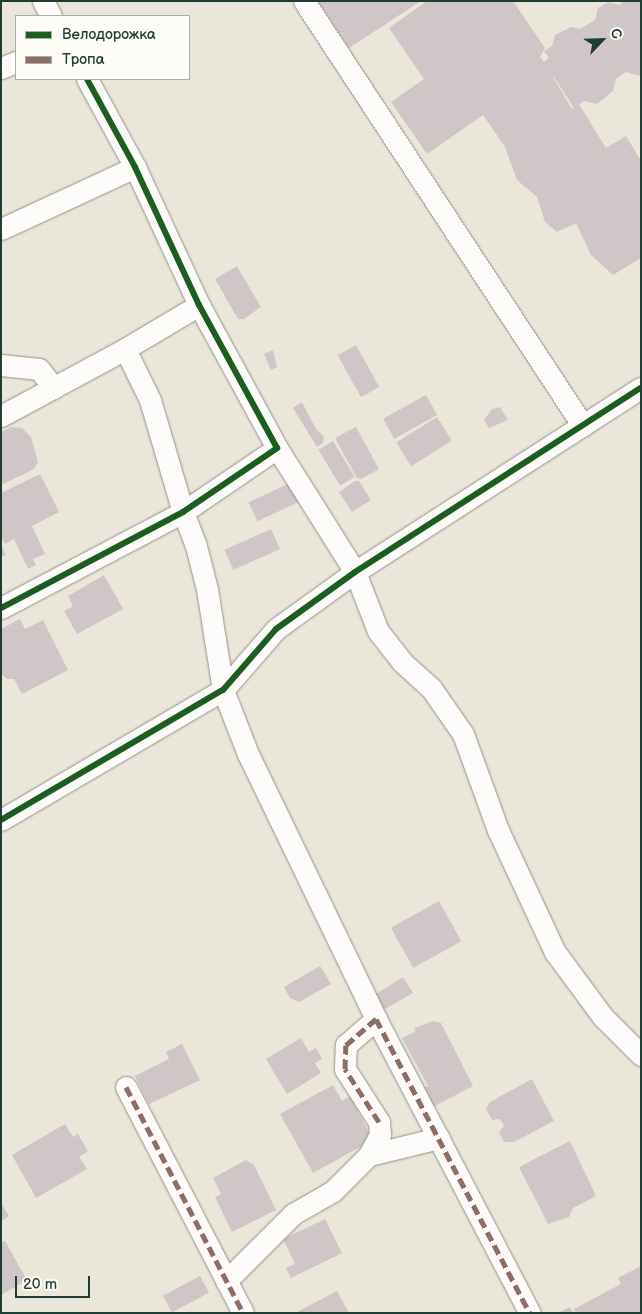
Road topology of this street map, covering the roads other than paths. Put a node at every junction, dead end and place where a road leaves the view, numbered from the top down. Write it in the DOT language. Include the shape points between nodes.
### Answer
graph roads {
  1 [pos="43,1"];
  2 [pos="304,1"];
  3 [pos="50,15"];
  4 [pos="15,62"];
  5 [pos="1,68"];
  6 [pos="88,80"];
  7 [pos="135,167"];
  8 [pos="1,229"];
  9 [pos="199,305"];
  10 [pos="125,349"];
  11 [pos="1,365"];
  12 [pos="54,388"];
  13 [pos="641,388"];
  14 [pos="1,416"];
  15 [pos="583,426"];
  16 [pos="277,448"];
  17 [pos="183,512"];
  18 [pos="355,572"];
  19 [pos="1,608"];
  20 [pos="223,690"];
  21 [pos="1,820"];
  22 [pos="376,1019"];
  23 [pos="641,1055"];
  24 [pos="126,1087"];
  25 [pos="439,1138"];
  26 [pos="369,1154"];
  27 [pos="226,1281"];
  28 [pos="242,1313"];
  29 [pos="530,1313"];
  1 -- 3 [label="street"];
  2 -- 15 [label="street"];
  4 -- 5 [label="street"];
  6 -- 7 [label="street"];
  7 -- 8 [label="street"];
  7 -- 9 [label="street"];
  9 -- 10 [label="street"];
  9 -- 16 [label="street"];
  10 -- 12 [label="street"];
  10 -- 17 [label="street" via="150,400"];
  11 -- 12 [label="street" via="39,369"];
  12 -- 14 [label="street"];
  13 -- 15 [label="street"];
  15 -- 18 [label="street"];
  16 -- 17 [label="street"];
  16 -- 18 [label="street"];
  17 -- 19 [label="street"];
  17 -- 20 [label="street" via="207,589"];
  18 -- 20 [label="street" via="276,629"];
  18 -- 23 [label="street" via="378,631 402,662 431,688 464,734 498,830 555,952 603,1017"];
  20 -- 21 [label="street"];
  20 -- 22 [label="street" via="248,754"];
  22 -- 25 [label="street"];
  22 -- 26 [label="street" via="346,1045 345,1069 379,1122 380,1134"];
  24 -- 27 [label="street"];
  25 -- 26 [label="street"];
  25 -- 29 [label="street"];
  26 -- 27 [label="street" via="333,1191 293,1214"];
  27 -- 28 [label="street"];
}
